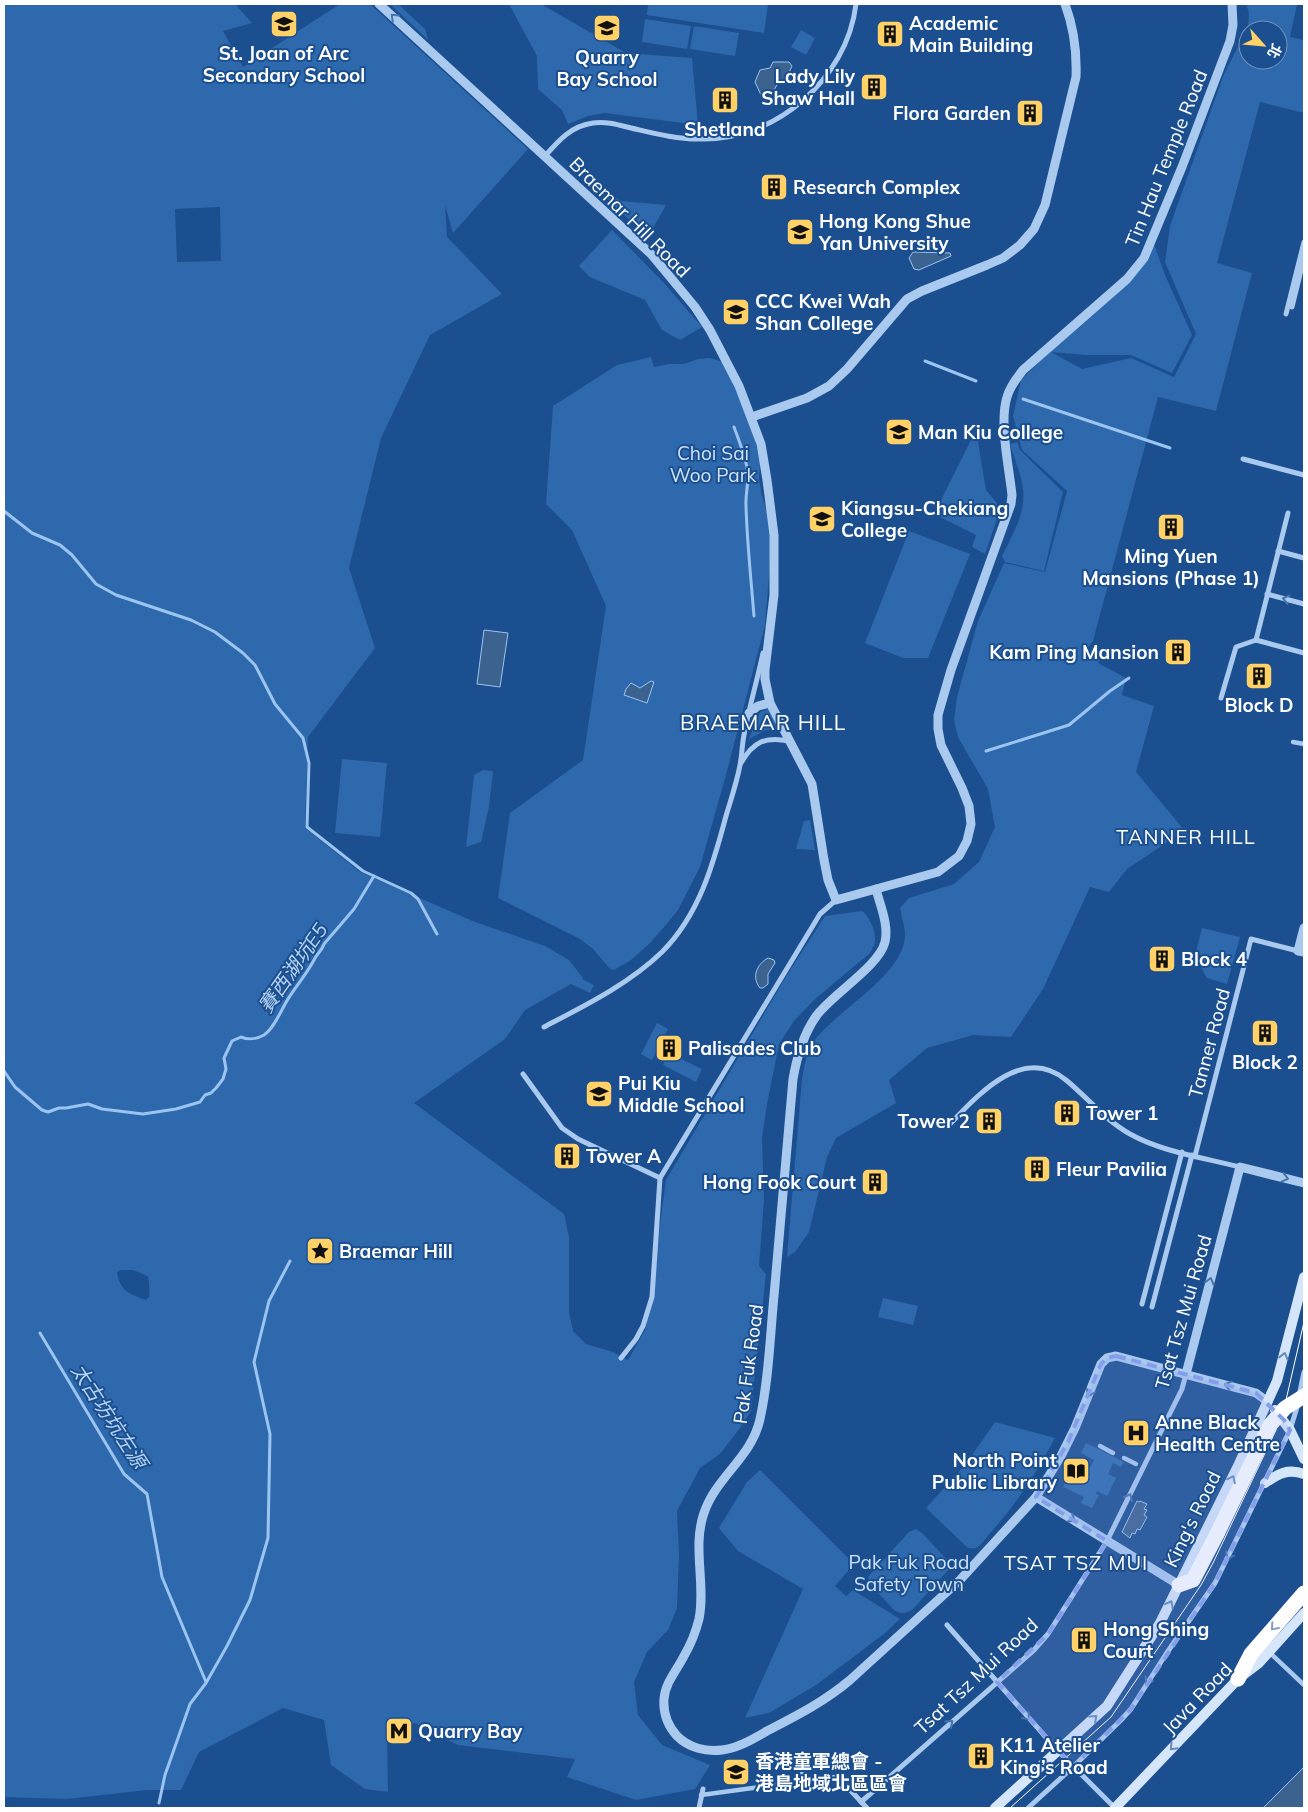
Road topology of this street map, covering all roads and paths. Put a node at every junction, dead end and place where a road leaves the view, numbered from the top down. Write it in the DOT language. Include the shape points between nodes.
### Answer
graph roads {
  1 [pos="379,4"];
  2 [pos="856,4"];
  3 [pos="1065,4"];
  4 [pos="1232,4"];
  5 [pos="545,156"];
  6 [pos="1304,242"];
  7 [pos="1304,258"];
  8 [pos="1292,307"];
  9 [pos="1286,314"];
  10 [pos="752,417"];
  11 [pos="1243,460"];
  12 [pos="1304,475"];
  13 [pos="1288,513"];
  14 [pos="1278,551"];
  15 [pos="1304,558"];
  16 [pos="1267,594"];
  17 [pos="1304,604"];
  18 [pos="769,629"];
  19 [pos="1256,640"];
  20 [pos="1304,652"];
  21 [pos="1221,698"];
  22 [pos="770,703"];
  23 [pos="749,713"];
  24 [pos="789,741"];
  25 [pos="1293,742"];
  26 [pos="1304,744"];
  27 [pos="740,766"];
  28 [pos="876,889"];
  29 [pos="836,900"];
  30 [pos="1304,928"];
  31 [pos="1301,952"];
  32 [pos="544,1027"];
  33 [pos="524,1074"];
  34 [pos="948,1126"];
  35 [pos="1182,1152"];
  36 [pos="1193,1155"];
  37 [pos="1240,1167"];
  38 [pos="660,1178"];
  39 [pos="1304,1183"];
  40 [pos="1304,1278"];
  41 [pos="1142,1304"];
  42 [pos="1152,1307"];
  43 [pos="621,1358"];
  44 [pos="1304,1372"];
  45 [pos="1186,1374"];
  46 [pos="1304,1396"];
  47 [pos="1268,1402"];
  48 [pos="1290,1430"];
  49 [pos="1100,1446"];
  50 [pos="1113,1452"];
  51 [pos="1124,1458"];
  52 [pos="1304,1459"];
  53 [pos="1136,1464"];
  54 [pos="1304,1474"];
  55 [pos="1265,1483"];
  56 [pos="1036,1497"];
  57 [pos="1107,1541"];
  58 [pos="1179,1585"];
  59 [pos="1302,1602"];
  60 [pos="947,1625"];
  61 [pos="1269,1652"];
  62 [pos="1238,1679"];
  63 [pos="997,1682"];
  64 [pos="1304,1685"];
  65 [pos="1058,1751"];
  66 [pos="801,1762"];
  67 [pos="1074,1767"];
  68 [pos="804,1781"];
  69 [pos="703,1789"];
  70 [pos="702,1795"];
  71 [pos="861,1802"];
  72 [pos="699,1808"];
  73 [pos="867,1808"];
  74 [pos="995,1808"];
  75 [pos="1028,1808"];
  76 [pos="1115,1808"];
  5 -- 1 [label="street, Braemar Hill Road, one-way"];
  2 -- 5 [label="street" via="848,34 831,70 803,101 777,120 743,133 698,139 595,123 572,130"];
  3 -- 10 [label="street" via="1074,33 1076,77 1045,205 1034,229 1003,258 907,299 829,386 807,398"];
  4 -- 28 [label="street, Tin Hau Temple Road" via="1230,41 1144,258 1127,279 1024,370 1006,398 1004,427 1011,504 938,715 942,745 969,806 971,824 967,841 958,856 938,872"];
  5 -- 10 [label="street, Braemar Hill Road" via="634,237 671,276 710,330"];
  6 -- 9 [label="street"];
  7 -- 8 [label="street"];
  10 -- 18 [label="street, Braemar Hill Road" via="764,462 774,530 774,595"];
  11 -- 12 [label="street"];
  13 -- 14 [label="street"];
  14 -- 15 [label="street"];
  14 -- 16 [label="street"];
  17 -- 16 [label="street, one-way"];
  16 -- 19 [label="street"];
  18 -- 22 [label="street, Braemar Hill Road" via="764,670"];
  18 -- 23 [label="street, Braemar Hill Road"];
  19 -- 20 [label="street"];
  19 -- 21 [label="street" via="1236,647"];
  22 -- 23 [label="street"];
  22 -- 24 [label="street, Braemar Hill Road"];
  23 -- 27 [label="street, Braemar Hill Road"];
  24 -- 27 [label="street, Braemar Hill Road" via="779,739 754,745"];
  24 -- 29 [label="street, Braemar Hill Road" via="812,784 828,880"];
  25 -- 26 [label="street"];
  27 -- 32 [label="street, Braemar Hill Road" via="708,879 680,930 662,952 627,979"];
  28 -- 29 [label="street, Tin Hau Temple Road"];
  28 -- 56 [label="street, Pak Fuk Road" via="886,937 884,946 879,956 817,1015 798,1053 763,1404 758,1429 748,1449 720,1484 703,1515 699,1619 664,1699 672,1729 683,1741 703,1750 721,1750 738,1746 819,1703 840,1688 960,1580"];
  29 -- 38 [label="street, Tin Hau Temple Road" via="820,914"];
  30 -- 31 [label="street"];
  31 -- 36 [label="street, Tanner Road" via="1251,939"];
  33 -- 38 [label="street" via="562,1128 578,1139"];
  34 -- 35 [label="street" via="975,1097 996,1081 1037,1068 1058,1074 1126,1132 1143,1141"];
  35 -- 36 [label="street"];
  35 -- 41 [label="street"];
  36 -- 37 [label="street"];
  36 -- 42 [label="street, Tanner Road"];
  37 -- 39 [label="street, one-way"];
  45 -- 37 [label="street, Tsat Tsz Mui Road, one-way"];
  38 -- 43 [label="street, Tin Hau Temple Road" via="652,1297 640,1332"];
  47 -- 40 [label="main road, King's Road, one-way" via="1281,1370"];
  44 -- 48 [label="street"];
  47 -- 45 [label="street, one-way" via="1256,1393"];
  45 -- 56 [label="street, Pak Fuk Road, one-way" via="1116,1356 1107,1358 1100,1364 1061,1456"];
  57 -- 45 [label="street, Tsat Tsz Mui Road, one-way" via="1182,1389"];
  46 -- 58 [label="highway, bridge" via="1285,1408 1270,1425 1193,1580"];
  47 -- 48 [label="main road"];
  58 -- 47 [label="main road, King's Road, one-way"];
  48 -- 52 [label="main road"];
  48 -- 55 [label="street"];
  49 -- 50 [label="street"];
  51 -- 53 [label="street"];
  54 -- 55 [label="main road" via="1283,1472"];
  55 -- 67 [label="street, one-way" via="1215,1583 1131,1709"];
  56 -- 57 [label="street, one-way"];
  57 -- 58 [label="street"];
  57 -- 63 [label="street, Tsat Tsz Mui Road" via="1048,1634"];
  65 -- 58 [label="main road, King's Road, one-way" via="1107,1706 1160,1623"];
  59 -- 61 [label="main road, Java Road"];
  59 -- 62 [label="highway, one-way" via="1251,1654"];
  60 -- 63 [label="street"];
  61 -- 62 [label="main road, Java Road"];
  61 -- 64 [label="street"];
  62 -- 76 [label="main road, Java Road, one-way"];
  63 -- 65 [label="street, one-way"];
  71 -- 63 [label="street, Tsat Tsz Mui Road, one-way"];
  65 -- 67 [label="street"];
  65 -- 74 [label="main road, King's Road"];
  66 -- 68 [label="street"];
  67 -- 75 [label="street"];
  67 -- 76 [label="street"];
  68 -- 70 [label="street"];
  68 -- 71 [label="street" via="838,1777"];
  69 -- 70 [label="street"];
  70 -- 72 [label="street"];
  71 -- 73 [label="street"];
}
